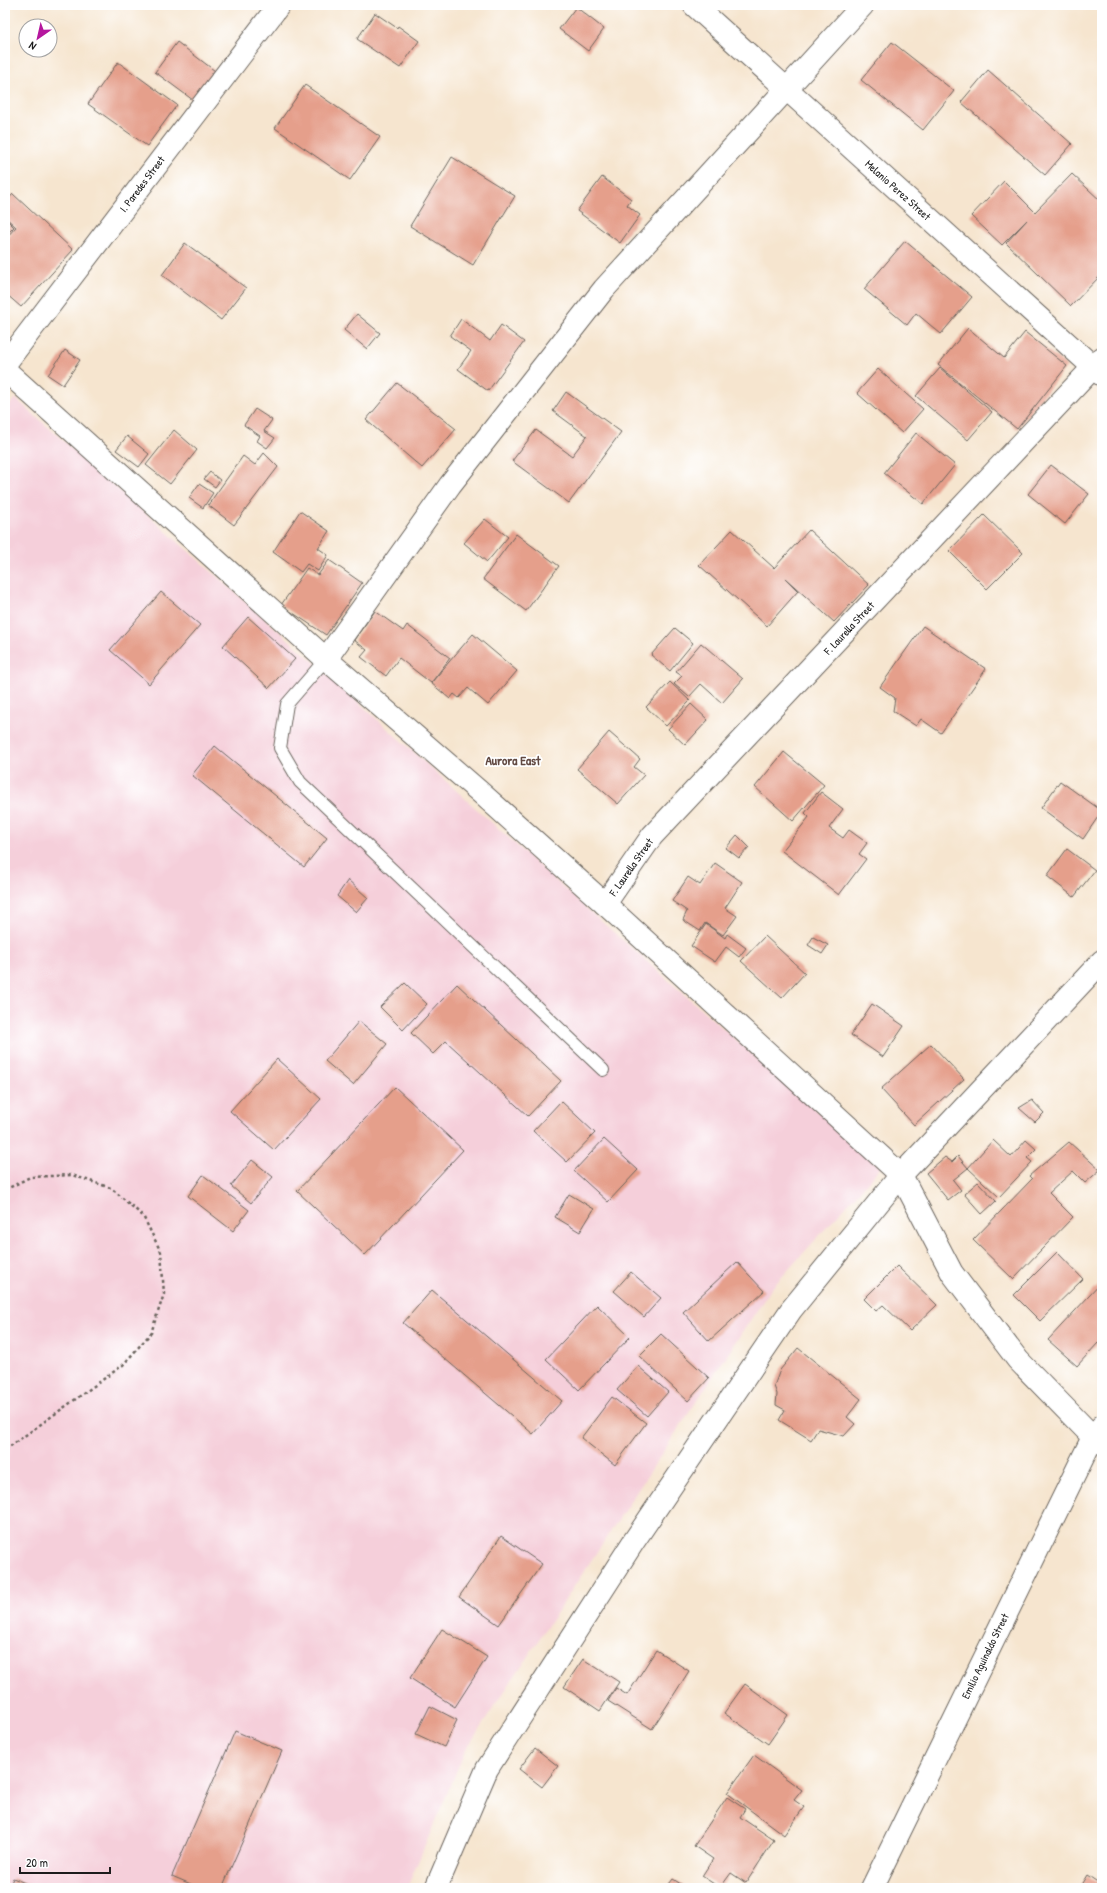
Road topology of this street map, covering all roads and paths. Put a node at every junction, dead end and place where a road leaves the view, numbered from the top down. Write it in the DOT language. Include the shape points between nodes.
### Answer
graph roads {
  1 [pos="279,5"];
  2 [pos="694,5"];
  3 [pos="863,5"];
  4 [pos="786,89"];
  5 [pos="5,364"];
  6 [pos="1099,367"];
  7 [pos="5,370"];
  8 [pos="326,659"];
  9 [pos="605,904"];
  10 [pos="1102,961"];
  11 [pos="602,1070"];
  12 [pos="901,1175"];
  13 [pos="5,1190"];
  14 [pos="1099,1435"];
  15 [pos="5,1450"];
  16 [pos="436,1888"];
  17 [pos="872,1888"];
  1 -- 5 [label="street, I. Paredes Street"];
  2 -- 4 [label="street, Melanio Perez Street"];
  3 -- 4 [label="street"];
  4 -- 6 [label="street, Melanio Perez Street"];
  4 -- 8 [label="street" via="604,289 450,485"];
  6 -- 9 [label="street, F. Laurella Street" via="652,836"];
  7 -- 8 [label="street"];
  8 -- 9 [label="street"];
  8 -- 11 [label="lane" via="287,704 280,748 300,782"];
  9 -- 12 [label="street"];
  10 -- 12 [label="street"];
  12 -- 14 [label="street" via="952,1273 1018,1360"];
  12 -- 16 [label="street" via="791,1310 634,1541 486,1769"];
  13 -- 15 [label="path" via="30,1177 72,1175 111,1188 143,1216 161,1252 164,1294 151,1333 123,1364"];
  14 -- 17 [label="street, Emilio Aguinaldo Street"];
}
